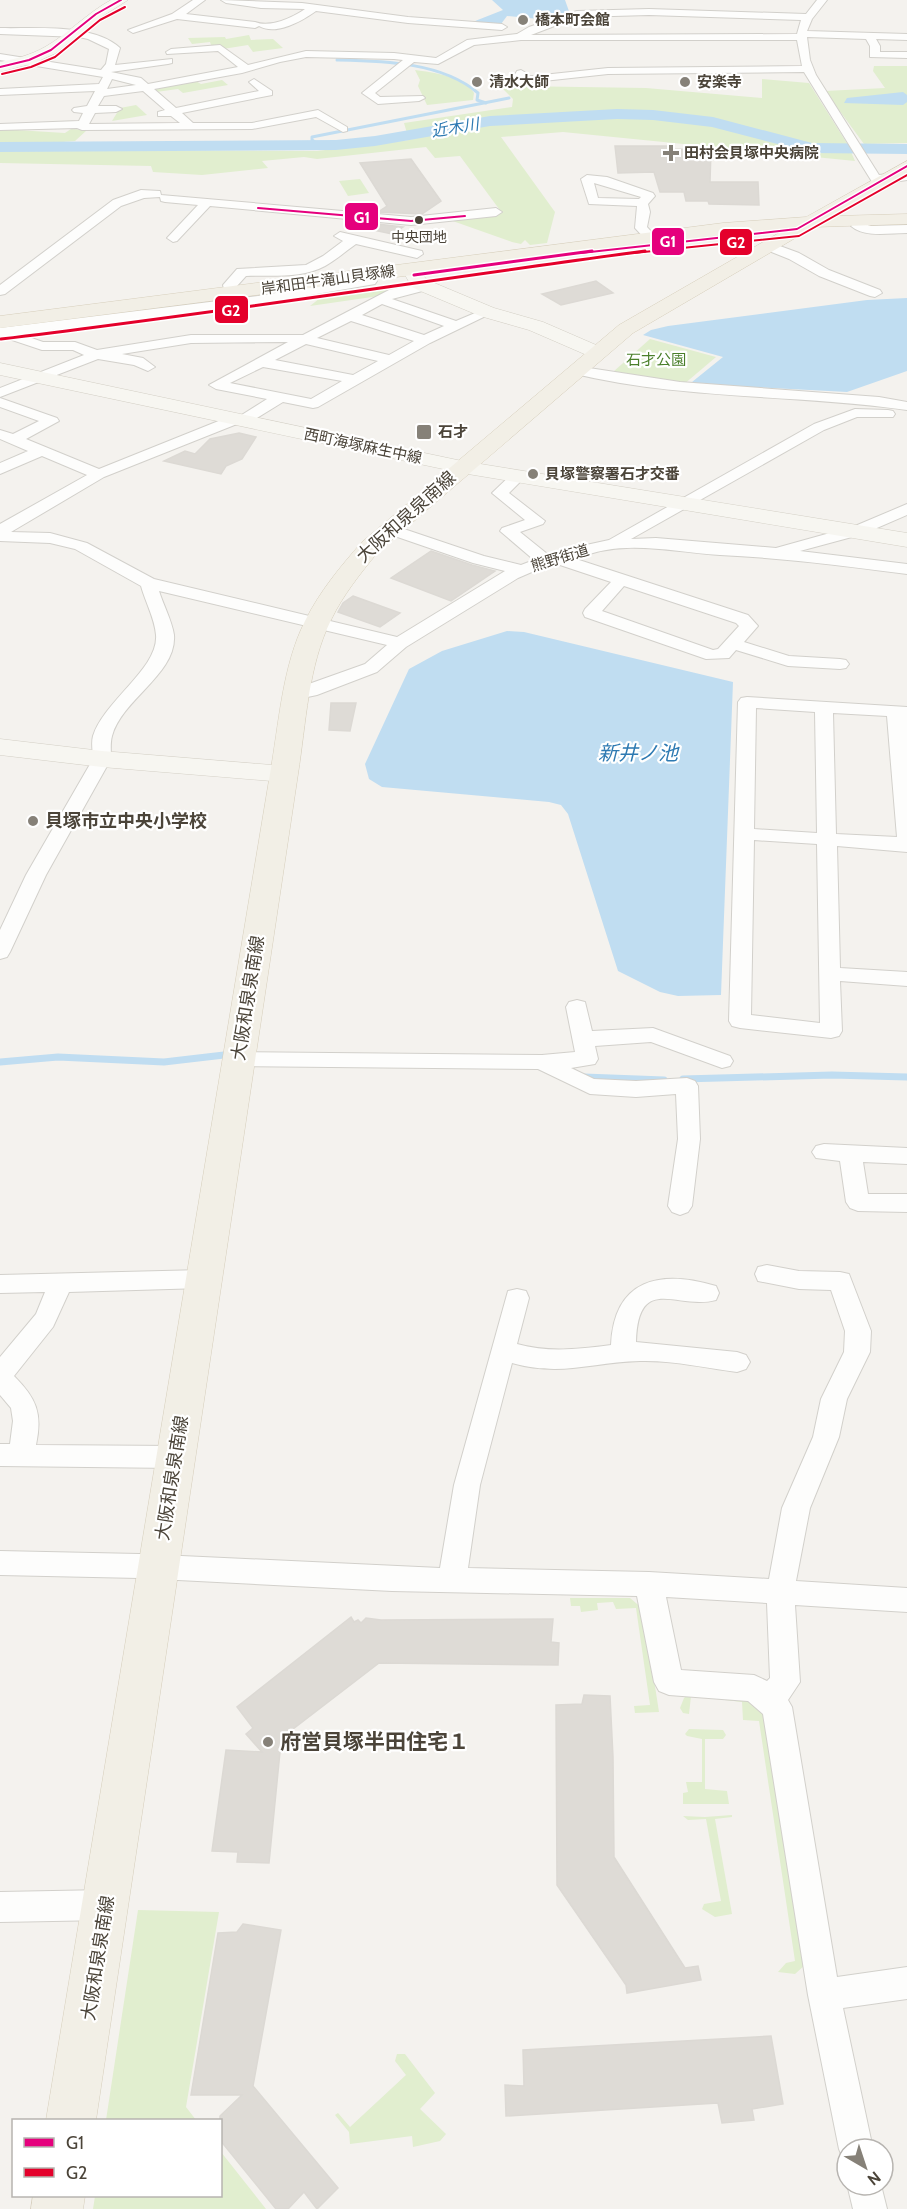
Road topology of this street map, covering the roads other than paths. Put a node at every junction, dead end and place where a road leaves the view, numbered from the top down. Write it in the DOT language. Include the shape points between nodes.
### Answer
graph roads {
  1 [pos="120,0"];
  2 [pos="200,0"];
  3 [pos="226,0"];
  4 [pos="572,0"];
  5 [pos="717,0"];
  6 [pos="822,0"];
  7 [pos="314,8"];
  8 [pos="577,14"];
  9 [pos="717,14"];
  10 [pos="690,15"];
  11 [pos="176,16"];
  12 [pos="808,17"];
  13 [pos="153,22"];
  14 [pos="585,26"];
  15 [pos="533,29"];
  16 [pos="133,30"];
  17 [pos="700,30"];
  18 [pos="0,31"];
  19 [pos="72,33"];
  20 [pos="166,34"];
  21 [pos="520,37"];
  22 [pos="592,37"];
  23 [pos="802,37"];
  24 [pos="870,37"];
  25 [pos="907,37"];
  26 [pos="655,54"];
  27 [pos="735,54"];
  28 [pos="907,55"];
  29 [pos="0,57"];
  30 [pos="412,58"];
  31 [pos="29,60"];
  32 [pos="0,67"];
  33 [pos="244,69"];
  34 [pos="809,69"];
  35 [pos="107,72"];
  36 [pos="520,73"];
  37 [pos="131,77"];
  38 [pos="148,87"];
  39 [pos="125,91"];
  40 [pos="0,92"];
  41 [pos="100,92"];
  42 [pos="167,98"];
  43 [pos="418,98"];
  44 [pos="0,100"];
  45 [pos="125,106"];
  46 [pos="90,110"];
  47 [pos="68,111"];
  48 [pos="173,112"];
  49 [pos="243,121"];
  50 [pos="83,124"];
  51 [pos="188,124"];
  52 [pos="0,127"];
  53 [pos="107,127"];
  54 [pos="223,128"];
  55 [pos="343,129"];
  56 [pos="907,166"];
  57 [pos="874,174"];
  58 [pos="907,176"];
  59 [pos="642,202"];
  60 [pos="206,203"];
  61 [pos="496,212"];
  62 [pos="907,217"];
  63 [pos="411,221"];
  64 [pos="854,223"];
  65 [pos="803,226"];
  66 [pos="907,227"];
  67 [pos="159,230"];
  68 [pos="651,238"];
  69 [pos="769,246"];
  70 [pos="418,271"];
  71 [pos="370,281"];
  72 [pos="280,287"];
  73 [pos="231,289"];
  74 [pos="0,291"];
  75 [pos="875,293"];
  76 [pos="382,300"];
  77 [pos="116,311"];
  78 [pos="488,312"];
  79 [pos="351,316"];
  80 [pos="0,317"];
  81 [pos="457,326"];
  82 [pos="0,328"];
  83 [pos="91,335"];
  84 [pos="307,338"];
  85 [pos="425,340"];
  86 [pos="123,348"];
  87 [pos="96,355"];
  88 [pos="392,360"];
  89 [pos="586,361"];
  90 [pos="261,362"];
  91 [pos="148,367"];
  92 [pos="0,369"];
  93 [pos="38,377"];
  94 [pos="357,380"];
  95 [pos="0,393"];
  96 [pos="280,399"];
  97 [pos="0,402"];
  98 [pos="904,413"];
  99 [pos="239,420"];
  100 [pos="7,437"];
  101 [pos="43,450"];
  102 [pos="462,467"];
  103 [pos="0,469"];
  104 [pos="99,474"];
  105 [pos="518,476"];
  106 [pos="682,504"];
  107 [pos="907,509"];
  108 [pos="389,530"];
  109 [pos="855,531"];
  110 [pos="0,533"];
  111 [pos="907,540"];
  112 [pos="610,544"];
  113 [pos="776,554"];
  114 [pos="554,561"];
  115 [pos="907,569"];
  116 [pos="523,570"];
  117 [pos="621,580"];
  118 [pos="148,583"];
  119 [pos="317,622"];
  120 [pos="400,643"];
  121 [pos="733,644"];
  122 [pos="840,664"];
  123 [pos="298,694"];
  124 [pos="824,707"];
  125 [pos="902,712"];
  126 [pos="0,747"];
  127 [pos="102,759"];
  128 [pos="284,774"];
  129 [pos="744,834"];
  130 [pos="826,839"];
  131 [pos="907,845"];
  132 [pos="0,952"];
  133 [pos="831,974"];
  134 [pos="907,979"];
  135 [pos="577,1007"];
  136 [pos="582,1039"];
  137 [pos="239,1059"];
  138 [pos="722,1061"];
  139 [pos="541,1062"];
  140 [pos="824,1152"];
  141 [pos="850,1154"];
  142 [pos="907,1156"];
  143 [pos="907,1203"];
  144 [pos="680,1206"];
  145 [pos="767,1274"];
  146 [pos="203,1279"];
  147 [pos="59,1282"];
  148 [pos="0,1284"];
  149 [pos="707,1293"];
  150 [pos="517,1298"];
  151 [pos="503,1350"];
  152 [pos="623,1353"];
  153 [pos="737,1362"];
  154 [pos="0,1376"];
  155 [pos="10,1455"];
  156 [pos="175,1457"];
  157 [pos="0,1563"];
  158 [pos="157,1567"];
  159 [pos="452,1580"];
  160 [pos="649,1584"];
  161 [pos="780,1593"];
  162 [pos="907,1600"];
  163 [pos="769,1701"];
  164 [pos="106,1905"];
  165 [pos="0,1907"];
  166 [pos="907,1983"];
  167 [pos="824,1995"];
  168 [pos="71,2119"];
  169 [pos="854,2137"];
  1 -- 19 [label="street"];
  2 -- 11 [label="street"];
  3 -- 7 [label="street"];
  4 -- 8 [label="street"];
  5 -- 9 [label="street"];
  6 -- 12 [label="street"];
  7 -- 11 [label="street" via="292,23 260,26"];
  7 -- 15 [label="street"];
  8 -- 10 [label="street"];
  8 -- 14 [label="street"];
  8 -- 15 [label="street"];
  9 -- 10 [label="street"];
  9 -- 12 [label="street"];
  10 -- 17 [label="street"];
  11 -- 13 [label="street"];
  12 -- 23 [label="street"];
  13 -- 16 [label="street"];
  13 -- 20 [label="street"];
  14 -- 17 [label="street"];
  14 -- 22 [label="street"];
  15 -- 21 [label="street"];
  17 -- 23 [label="street"];
  17 -- 26 [label="street"];
  17 -- 27 [label="street"];
  18 -- 19 [label="street"];
  19 -- 31 [label="street" via="51,50"];
  19 -- 35 [label="street" via="91,36 115,48"];
  21 -- 22 [label="street"];
  21 -- 30 [label="street" via="471,42 438,61"];
  22 -- 26 [label="street" via="597,48"];
  23 -- 24 [label="street"];
  23 -- 27 [label="street"];
  23 -- 34 [label="street"];
  24 -- 25 [label="street"];
  24 -- 28 [label="street" via="874,55"];
  26 -- 27 [label="street"];
  26 -- 27 [label="street"];
  26 -- 36 [label="street" via="516,81"];
  27 -- 34 [label="street"];
  29 -- 31 [label="street"];
  30 -- 33 [label="street" via="306,54"];
  30 -- 43 [label="street" via="368,93 378,101"];
  31 -- 32 [label="street"];
  31 -- 35 [label="street"];
  33 -- 35 [label="street" via="220,48"];
  33 -- 38 [label="street"];
  33 -- 48 [label="street" via="249,83 268,93"];
  34 -- 57 [label="street"];
  35 -- 37 [label="street"];
  35 -- 41 [label="street"];
  37 -- 38 [label="street"];
  37 -- 39 [label="street"];
  38 -- 39 [label="street"];
  38 -- 42 [label="street"];
  39 -- 41 [label="street"];
  39 -- 45 [label="street"];
  40 -- 41 [label="street"];
  41 -- 44 [label="street"];
  41 -- 46 [label="street"];
  42 -- 45 [label="street"];
  42 -- 48 [label="street"];
  45 -- 46 [label="street"];
  45 -- 53 [label="street"];
  46 -- 47 [label="street"];
  46 -- 50 [label="street"];
  48 -- 51 [label="street"];
  48 -- 53 [label="street"];
  49 -- 54 [label="street"];
  50 -- 52 [label="street"];
  50 -- 53 [label="street" via="82,127"];
  53 -- 54 [label="street"];
  54 -- 55 [label="street" via="318,113"];
  56 -- 57 [label="main road, 大阪和泉泉南線"];
  57 -- 58 [label="street"];
  57 -- 65 [label="main road, 大阪和泉泉南線"];
  59 -- 68 [label="street" via="641,228"];
  60 -- 63 [label="street"];
  60 -- 67 [label="street" via="189,214 176,235"];
  60 -- 74 [label="street" via="141,194 117,203"];
  61 -- 63 [label="street"];
  62 -- 64 [label="main road, 岸和田牛滝山貝塚線"];
  63 -- 70 [label="street"];
  64 -- 65 [label="main road, 岸和田牛滝山貝塚線"];
  64 -- 66 [label="main road, 岸和田牛滝山貝塚線"];
  65 -- 68 [label="main road, 岸和田牛滝山貝塚線"];
  65 -- 69 [label="main road, 大阪和泉泉南線"];
  65 -- 70 [label="main road, 岸和田牛滝山貝塚線"];
  68 -- 70 [label="main road, 岸和田牛滝山貝塚線"];
  69 -- 75 [label="street"];
  69 -- 89 [label="main road, 大阪和泉泉南線" via="641,320"];
  70 -- 71 [label="main road, 岸和田牛滝山貝塚線"];
  70 -- 72 [label="main road, 岸和田牛滝山貝塚線"];
  70 -- 73 [label="street" via="347,237 318,265 242,272 230,285"];
  70 -- 76 [label="street"];
  70 -- 78 [label="street"];
  71 -- 77 [label="main road, 岸和田牛滝山貝塚線"];
  71 -- 82 [label="street" via="258,300"];
  72 -- 73 [label="street"];
  72 -- 77 [label="main road, 岸和田牛滝山貝塚線"];
  73 -- 80 [label="street"];
  76 -- 79 [label="street"];
  76 -- 81 [label="street"];
  77 -- 82 [label="main road, 岸和田牛滝山貝塚線"];
  78 -- 81 [label="street"];
  78 -- 89 [label="street" via="537,326"];
  79 -- 84 [label="street"];
  79 -- 85 [label="street"];
  81 -- 85 [label="street"];
  82 -- 87 [label="street" via="42,346 75,346"];
  83 -- 86 [label="street"];
  84 -- 86 [label="street" via="191,339"];
  84 -- 88 [label="street"];
  84 -- 90 [label="street"];
  85 -- 88 [label="street"];
  86 -- 87 [label="street"];
  87 -- 91 [label="street"];
  87 -- 93 [label="street"];
  88 -- 94 [label="street"];
  89 -- 98 [label="street" via="679,386 818,394"];
  89 -- 102 [label="main road, 大阪和泉泉南線"];
  90 -- 94 [label="street"];
  90 -- 96 [label="street" via="216,385"];
  92 -- 93 [label="street, 西町海塚麻生中線"];
  93 -- 95 [label="street"];
  93 -- 99 [label="street, 西町海塚麻生中線"];
  94 -- 96 [label="street" via="313,404"];
  96 -- 99 [label="street"];
  97 -- 100 [label="street" via="52,421"];
  98 -- 106 [label="street" via="855,413 819,427"];
  99 -- 102 [label="street, 西町海塚麻生中線"];
  99 -- 104 [label="street"];
  100 -- 101 [label="street"];
  101 -- 103 [label="street"];
  101 -- 104 [label="street"];
  102 -- 105 [label="street, 西町海塚麻生中線"];
  102 -- 108 [label="main road, 大阪和泉泉南線"];
  104 -- 110 [label="street"];
  105 -- 106 [label="street, 西町海塚麻生中線"];
  105 -- 114 [label="street" via="500,493 537,521 507,531"];
  106 -- 109 [label="street, 西町海塚麻生中線"];
  106 -- 112 [label="street"];
  107 -- 109 [label="street, 熊野街道"];
  108 -- 116 [label="street" via="479,560"];
  108 -- 119 [label="main road, 大阪和泉泉南線" via="350,570"];
  109 -- 111 [label="street, 西町海塚麻生中線"];
  109 -- 113 [label="street, 熊野街道"];
  110 -- 118 [label="street" via="81,546"];
  112 -- 113 [label="street, 熊野街道" via="656,543"];
  112 -- 114 [label="street, 熊野街道"];
  113 -- 115 [label="street"];
  114 -- 116 [label="street, 熊野街道"];
  114 -- 117 [label="street"];
  116 -- 120 [label="street, 熊野街道" via="479,592"];
  117 -- 121 [label="street" via="742,619 749,626"];
  117 -- 121 [label="street" via="591,613 712,655 723,654"];
  118 -- 119 [label="street"];
  118 -- 127 [label="street" via="165,635 160,661 109,722 102,737"];
  119 -- 120 [label="street"];
  119 -- 123 [label="main road, 大阪和泉泉南線" via="302,667"];
  120 -- 123 [label="street, 熊野街道" via="371,668"];
  121 -- 122 [label="street" via="788,661"];
  123 -- 128 [label="main road, 大阪和泉泉南線"];
  124 -- 125 [label="street"];
  124 -- 129 [label="street" via="747,702"];
  124 -- 130 [label="street"];
  125 -- 131 [label="street"];
  126 -- 127 [label="street"];
  127 -- 128 [label="street"];
  127 -- 132 [label="street" via="36,875"];
  128 -- 137 [label="main road, 大阪和泉泉南線"];
  129 -- 130 [label="street"];
  129 -- 133 [label="street" via="740,1021 831,1031"];
  130 -- 131 [label="street"];
  130 -- 133 [label="street"];
  133 -- 134 [label="street"];
  135 -- 136 [label="street"];
  136 -- 138 [label="street" via="653,1035"];
  136 -- 139 [label="street" via="587,1059"];
  137 -- 139 [label="street"];
  137 -- 146 [label="main road, 大阪和泉泉南線"];
  139 -- 144 [label="street" via="590,1086 687,1086 689,1139"];
  140 -- 141 [label="street"];
  141 -- 142 [label="street"];
  141 -- 143 [label="street" via="858,1202"];
  145 -- 161 [label="street" via="840,1281 858,1331 857,1352 834,1399 826,1437 796,1508"];
  146 -- 147 [label="street"];
  146 -- 156 [label="main road, 大阪和泉泉南線"];
  147 -- 148 [label="street"];
  147 -- 154 [label="street" via="46,1319"];
  149 -- 152 [label="street" via="657,1288 642,1294 627,1313"];
  150 -- 151 [label="street"];
  151 -- 152 [label="street" via="534,1359 566,1360"];
  151 -- 159 [label="street" via="467,1485"];
  152 -- 153 [label="street" via="641,1351"];
  154 -- 155 [label="street" via="26,1409 28,1421"];
  155 -- 156 [label="street"];
  156 -- 158 [label="main road, 大阪和泉泉南線"];
  157 -- 158 [label="street"];
  158 -- 159 [label="street"];
  158 -- 164 [label="main road, 大阪和泉泉南線"];
  159 -- 160 [label="street"];
  160 -- 161 [label="street"];
  160 -- 163 [label="street" via="669,1682 754,1688"];
  161 -- 162 [label="street"];
  161 -- 163 [label="street" via="785,1682"];
  163 -- 167 [label="street" via="777,1707"];
  164 -- 165 [label="street"];
  164 -- 168 [label="main road, 大阪和泉泉南線"];
  166 -- 167 [label="street"];
  167 -- 169 [label="street"];
}
